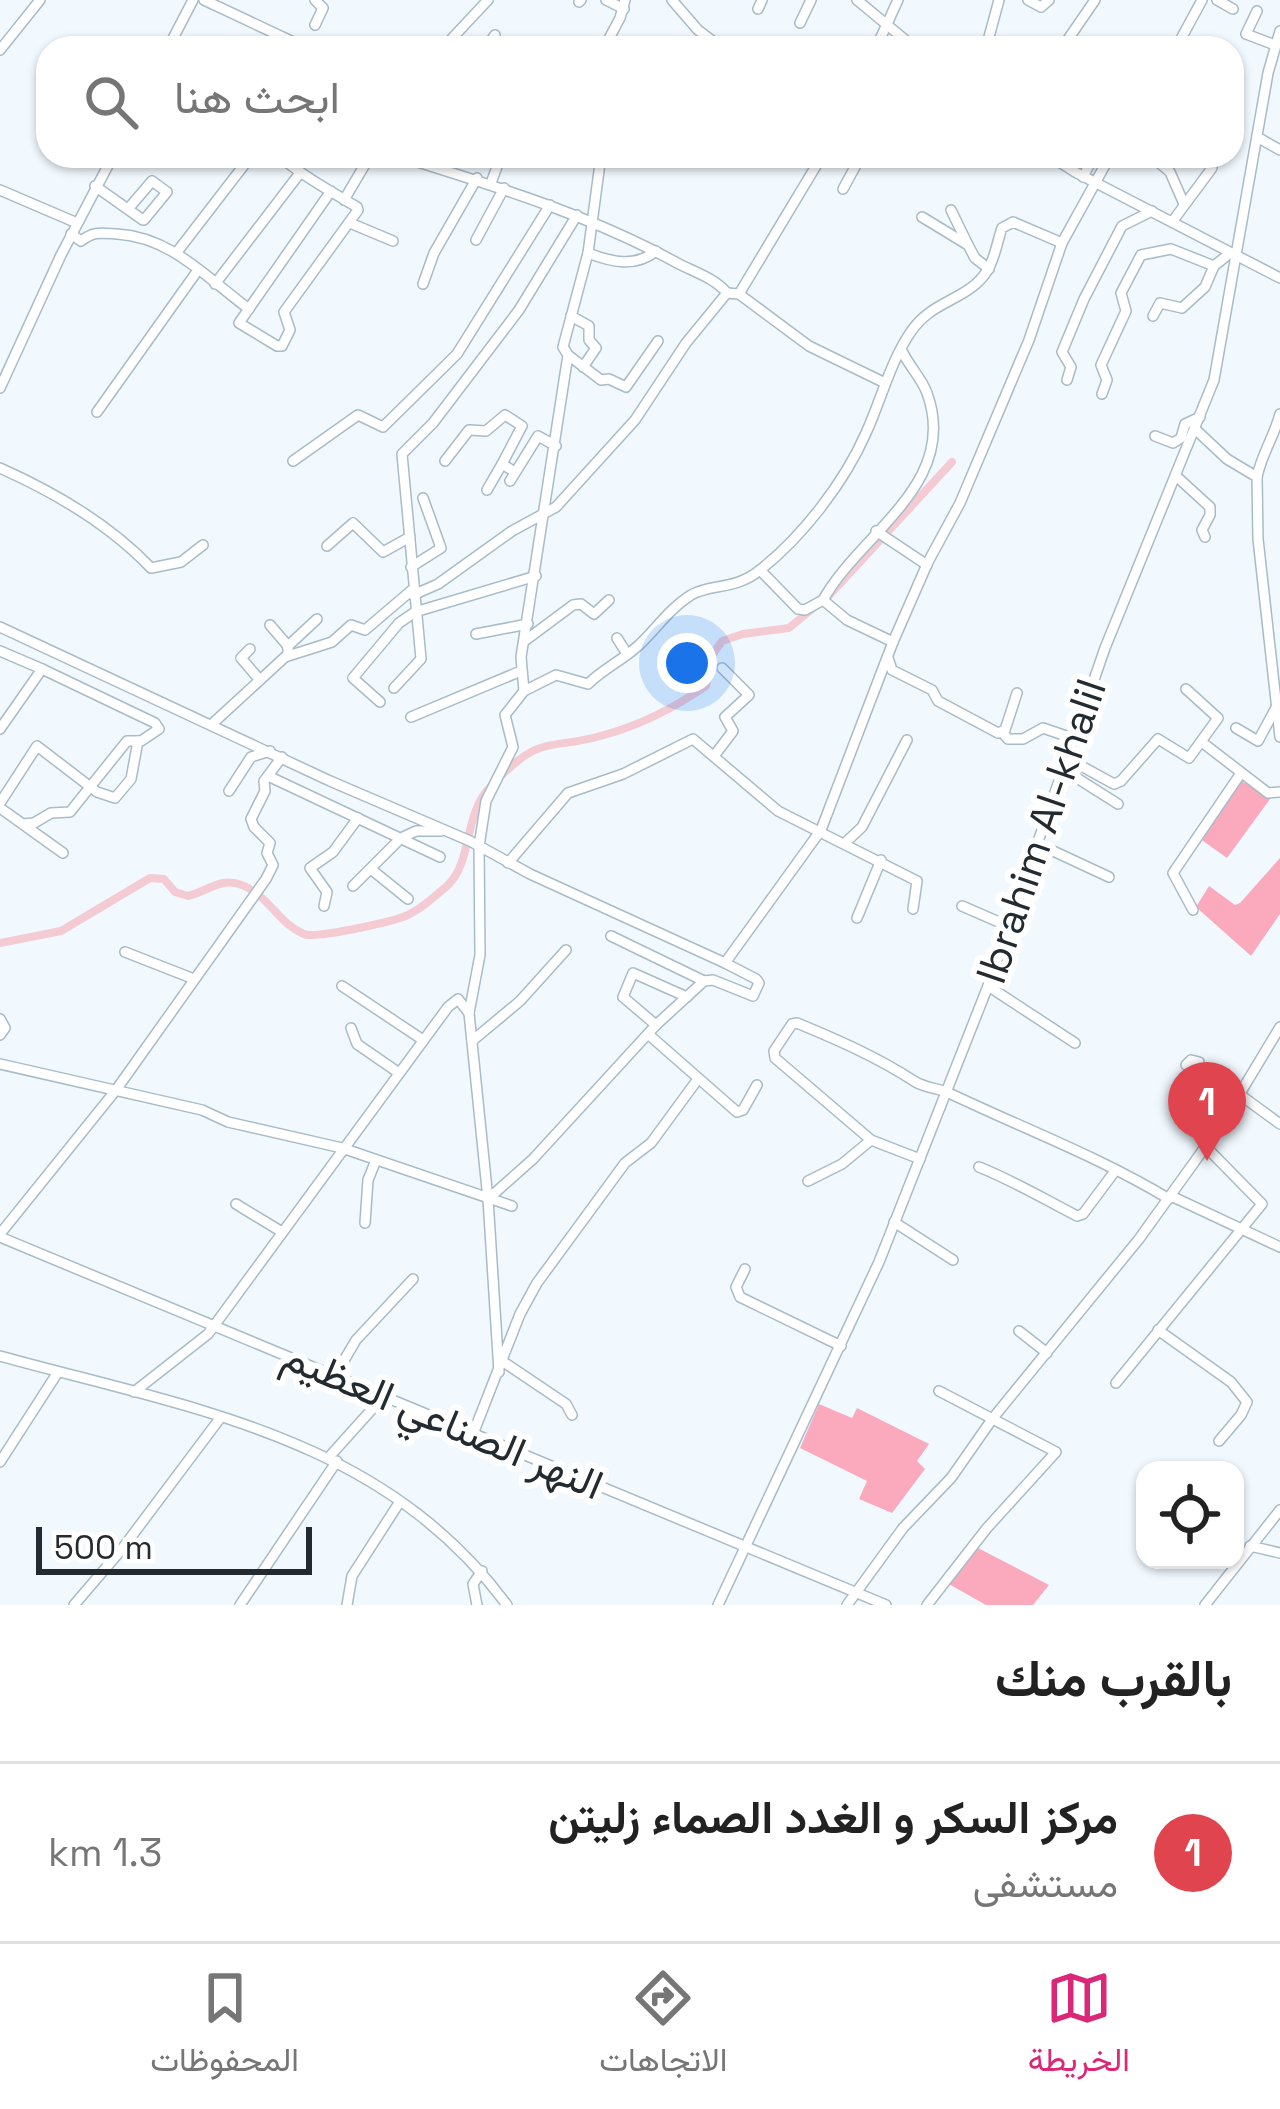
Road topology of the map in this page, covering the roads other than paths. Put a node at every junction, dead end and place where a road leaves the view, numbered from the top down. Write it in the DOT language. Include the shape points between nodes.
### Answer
graph roads {
  1 [pos="40,0"];
  2 [pos="193,0"];
  3 [pos="204,0"];
  4 [pos="315,0"];
  5 [pos="488,0"];
  6 [pos="606,0"];
  7 [pos="672,0"];
  8 [pos="811,0"];
  9 [pos="856,0"];
  10 [pos="898,0"];
  11 [pos="1028,0"];
  12 [pos="1049,0"];
  13 [pos="1095,0"];
  14 [pos="1217,0"];
  15 [pos="999,1"];
  16 [pos="1200,1"];
  17 [pos="624,4"];
  18 [pos="1233,9"];
  19 [pos="1257,10"];
  20 [pos="800,23"];
  21 [pos="315,25"];
  22 [pos="886,25"];
  23 [pos="1280,31"];
  24 [pos="175,36"];
  25 [pos="280,36"];
  26 [pos="454,36"];
  27 [pos="609,36"];
  28 [pos="706,36"];
  29 [pos="881,36"];
  30 [pos="900,36"];
  31 [pos="989,36"];
  32 [pos="1070,36"];
  33 [pos="1181,36"];
  34 [pos="1275,45"];
  35 [pos="0,50"];
  36 [pos="1257,136"];
  37 [pos="1280,151"];
  38 [pos="105,168"];
  39 [pos="242,168"];
  40 [pos="294,168"];
  41 [pos="363,168"];
  42 [pos="446,168"];
  43 [pos="497,168"];
  44 [pos="599,168"];
  45 [pos="815,168"];
  46 [pos="854,168"];
  47 [pos="1070,168"];
  48 [pos="1091,168"];
  49 [pos="1099,168"];
  50 [pos="1165,168"];
  51 [pos="1211,168"];
  52 [pos="300,173"];
  53 [pos="477,178"];
  54 [pos="1089,179"];
  55 [pos="491,183"];
  56 [pos="95,186"];
  57 [pos="504,188"];
  58 [pos="843,189"];
  59 [pos="0,190"];
  60 [pos="331,191"];
  61 [pos="344,200"];
  62 [pos="1184,204"];
  63 [pos="550,206"];
  64 [pos="128,209"];
  65 [pos="951,210"];
  66 [pos="1152,211"];
  67 [pos="577,215"];
  68 [pos="922,217"];
  69 [pos="592,222"];
  70 [pos="1172,222"];
  71 [pos="77,223"];
  72 [pos="350,223"];
  73 [pos="71,234"];
  74 [pos="476,240"];
  75 [pos="393,241"];
  76 [pos="1062,243"];
  77 [pos="968,245"];
  78 [pos="656,251"];
  79 [pos="177,253"];
  80 [pos="588,253"];
  81 [pos="1234,255"];
  82 [pos="1214,266"];
  83 [pos="989,268"];
  84 [pos="198,270"];
  85 [pos="1280,278"];
  86 [pos="215,284"];
  87 [pos="423,284"];
  88 [pos="733,293"];
  89 [pos="249,309"];
  90 [pos="572,316"];
  91 [pos="1153,316"];
  92 [pos="658,341"];
  93 [pos="903,353"];
  94 [pos="568,355"];
  95 [pos="6,361"];
  96 [pos="583,367"];
  97 [pos="1067,380"];
  98 [pos="883,382"];
  99 [pos="0,388"];
  100 [pos="1102,394"];
  101 [pos="97,412"];
  102 [pos="1280,414"];
  103 [pos="1200,417"];
  104 [pos="1195,429"];
  105 [pos="1155,436"];
  106 [pos="556,446"];
  107 [pos="293,461"];
  108 [pos="446,461"];
  109 [pos="502,464"];
  110 [pos="0,468"];
  111 [pos="1176,476"];
  112 [pos="1257,477"];
  113 [pos="488,490"];
  114 [pos="423,498"];
  115 [pos="543,514"];
  116 [pos="877,531"];
  117 [pos="410,537"];
  118 [pos="1204,537"];
  119 [pos="203,545"];
  120 [pos="327,546"];
  121 [pos="927,565"];
  122 [pos="411,567"];
  123 [pos="760,570"];
  124 [pos="536,576"];
  125 [pos="413,592"];
  126 [pos="1274,597"];
  127 [pos="609,600"];
  128 [pos="824,600"];
  129 [pos="415,612"];
  130 [pos="317,619"];
  131 [pos="528,624"];
  132 [pos="270,625"];
  133 [pos="0,627"];
  134 [pos="476,634"];
  135 [pos="616,638"];
  136 [pos="526,640"];
  137 [pos="893,642"];
  138 [pos="250,649"];
  139 [pos="0,651"];
  140 [pos="288,651"];
  141 [pos="627,654"];
  142 [pos="888,658"];
  143 [pos="42,668"];
  144 [pos="722,668"];
  145 [pos="521,670"];
  146 [pos="259,679"];
  147 [pos="394,688"];
  148 [pos="1186,689"];
  149 [pos="524,691"];
  150 [pos="1017,693"];
  151 [pos="380,702"];
  152 [pos="1278,704"];
  153 [pos="411,717"];
  154 [pos="211,725"];
  155 [pos="1236,728"];
  156 [pos="0,729"];
  157 [pos="1002,732"];
  158 [pos="1280,737"];
  159 [pos="1072,738"];
  160 [pos="907,740"];
  161 [pos="138,741"];
  162 [pos="1203,743"];
  163 [pos="270,752"];
  164 [pos="715,756"];
  165 [pos="282,757"];
  166 [pos="1063,762"];
  167 [pos="1241,773"];
  168 [pos="268,776"];
  169 [pos="93,786"];
  170 [pos="230,791"];
  171 [pos="1280,792"];
  172 [pos="1118,805"];
  173 [pos="0,806"];
  174 [pos="358,818"];
  175 [pos="23,824"];
  176 [pos="821,830"];
  177 [pos="447,831"];
  178 [pos="401,838"];
  179 [pos="845,843"];
  180 [pos="1036,843"];
  181 [pos="479,846"];
  182 [pos="63,854"];
  183 [pos="440,857"];
  184 [pos="880,860"];
  185 [pos="504,861"];
  186 [pos="372,870"];
  187 [pos="479,871"];
  188 [pos="1109,877"];
  189 [pos="353,886"];
  190 [pos="408,898"];
  191 [pos="324,906"];
  192 [pos="962,906"];
  193 [pos="913,909"];
  194 [pos="1193,910"];
  195 [pos="856,918"];
  196 [pos="1008,926"];
  197 [pos="611,936"];
  198 [pos="566,950"];
  199 [pos="125,952"];
  200 [pos="725,963"];
  201 [pos="194,979"];
  202 [pos="704,981"];
  203 [pos="342,986"];
  204 [pos="988,986"];
  205 [pos="687,997"];
  206 [pos="470,1012"];
  207 [pos="0,1019"];
  208 [pos="1280,1027"];
  209 [pos="351,1028"];
  210 [pos="652,1030"];
  211 [pos="0,1035"];
  212 [pos="423,1040"];
  213 [pos="472,1041"];
  214 [pos="1075,1043"];
  215 [pos="0,1064"];
  216 [pos="1186,1065"];
  217 [pos="399,1073"];
  218 [pos="698,1078"];
  219 [pos="757,1085"];
  220 [pos="116,1090"];
  221 [pos="948,1092"];
  222 [pos="1240,1094"];
  223 [pos="1232,1108"];
  224 [pos="1280,1124"];
  225 [pos="871,1139"];
  226 [pos="1206,1147"];
  227 [pos="342,1148"];
  228 [pos="920,1159"];
  229 [pos="376,1160"];
  230 [pos="979,1167"];
  231 [pos="1115,1171"];
  232 [pos="808,1181"];
  233 [pos="1170,1197"];
  234 [pos="488,1199"];
  235 [pos="236,1204"];
  236 [pos="512,1207"];
  237 [pos="895,1222"];
  238 [pos="364,1223"];
  239 [pos="1239,1229"];
  240 [pos="283,1232"];
  241 [pos="0,1236"];
  242 [pos="1280,1247"];
  243 [pos="953,1260"];
  244 [pos="745,1270"];
  245 [pos="413,1280"];
  246 [pos="215,1325"];
  247 [pos="1158,1330"];
  248 [pos="1019,1331"];
  249 [pos="842,1346"];
  250 [pos="1047,1353"];
  251 [pos="0,1356"];
  252 [pos="501,1366"];
  253 [pos="58,1372"];
  254 [pos="336,1375"];
  255 [pos="1116,1383"];
  256 [pos="940,1391"];
  257 [pos="134,1392"];
  258 [pos="383,1396"];
  259 [pos="572,1415"];
  260 [pos="221,1417"];
  261 [pos="993,1418"];
  262 [pos="473,1434"];
  263 [pos="1219,1441"];
  264 [pos="333,1459"];
  265 [pos="0,1462"];
  266 [pos="399,1503"];
  267 [pos="1280,1510"];
  268 [pos="746,1546"];
  269 [pos="1250,1546"];
  270 [pos="1280,1553"];
  271 [pos="482,1571"];
  272 [pos="856,1592"];
  273 [pos="74,1605"];
  274 [pos="240,1605"];
  275 [pos="347,1605"];
  276 [pos="477,1605"];
  277 [pos="507,1605"];
  278 [pos="718,1605"];
  279 [pos="847,1605"];
  280 [pos="886,1605"];
  281 [pos="927,1605"];
  282 [pos="1204,1605"];
  1 -- 35 [label="street"];
  2 -- 24 [label="street"];
  3 -- 25 [label="street"];
  4 -- 21 [label="street" via="323,8"];
  5 -- 26 [label="street"];
  6 -- 17 [label="street"];
  7 -- 28 [label="street"];
  8 -- 20 [label="street"];
  9 -- 22 [label="street"];
  10 -- 22 [label="street"];
  11 -- 12 [label="street" via="1040,7"];
  13 -- 32 [label="street"];
  14 -- 18 [label="street"];
  15 -- 31 [label="street"];
  16 -- 33 [label="street"];
  17 -- 27 [label="street"];
  19 -- 34 [label="street" via="1246,34"];
  22 -- 29 [label="street"];
  22 -- 30 [label="street"];
  23 -- 34 [label="street, Ibrahim Al-khalil"];
  34 -- 36 [label="street, Ibrahim Al-khalil"];
  36 -- 37 [label="street"];
  36 -- 81 [label="street, Ibrahim Al-khalil"];
  38 -- 56 [label="street"];
  39 -- 79 [label="street"];
  40 -- 52 [label="street"];
  41 -- 61 [label="street"];
  42 -- 53 [label="street"];
  43 -- 55 [label="street"];
  44 -- 69 [label="street"];
  45 -- 88 [label="street"];
  46 -- 58 [label="street"];
  47 -- 54 [label="street"];
  48 -- 54 [label="street"];
  49 -- 54 [label="street"];
  50 -- 62 [label="street"];
  51 -- 62 [label="street"];
  52 -- 60 [label="street"];
  52 -- 86 [label="street"];
  53 -- 55 [label="street"];
  53 -- 87 [label="street"];
  54 -- 66 [label="street"];
  54 -- 76 [label="street"];
  55 -- 57 [label="street"];
  56 -- 64 [label="street"];
  56 -- 71 [label="street"];
  57 -- 63 [label="street"];
  57 -- 74 [label="street"];
  59 -- 71 [label="street"];
  60 -- 61 [label="street"];
  60 -- 89 [label="street"];
  61 -- 72 [label="street" via="358,210"];
  62 -- 70 [label="street"];
  63 -- 67 [label="street"];
  63 -- 107 [label="street" via="448,365 383,427 358,415"];
  65 -- 77 [label="street"];
  66 -- 70 [label="street"];
  66 -- 97 [label="street" via="1124,223 1095,277 1062,352 1071,367"];
  67 -- 69 [label="street"];
  67 -- 117 [label="street" via="519,310 402,454"];
  68 -- 77 [label="street"];
  69 -- 78 [label="street"];
  69 -- 80 [label="street"];
  70 -- 81 [label="street"];
  71 -- 73 [label="street"];
  72 -- 75 [label="street"];
  72 -- 89 [label="street" via="285,311 290,330 282,346 239,323"];
  73 -- 79 [label="street" via="81,241 100,232 135,234"];
  73 -- 95 [label="street"];
  76 -- 83 [label="street" via="1007,224"];
  76 -- 121 [label="street" via="988,439"];
  77 -- 83 [label="street"];
  78 -- 80 [label="street" via="618,264"];
  78 -- 88 [label="street"];
  79 -- 84 [label="street"];
  80 -- 90 [label="street"];
  81 -- 82 [label="street"];
  81 -- 85 [label="street"];
  81 -- 103 [label="street, Ibrahim Al-khalil" via="1220,360"];
  82 -- 91 [label="street" via="1182,308 1160,303"];
  82 -- 100 [label="street" via="1167,249 1141,255 1120,293 1126,311 1101,365"];
  83 -- 93 [label="street" via="922,318"];
  84 -- 86 [label="street"];
  84 -- 101 [label="street"];
  86 -- 89 [label="street"];
  88 -- 98 [label="street" via="809,346"];
  88 -- 115 [label="street" via="601,462"];
  90 -- 94 [label="street"];
  90 -- 96 [label="street" via="589,326 596,348"];
  92 -- 96 [label="street" via="627,386"];
  93 -- 98 [label="street"];
  93 -- 116 [label="street" via="929,403 930,454 914,491"];
  94 -- 96 [label="street"];
  94 -- 106 [label="street"];
  95 -- 99 [label="street"];
  98 -- 123 [label="street" via="848,468"];
  102 -- 112 [label="street"];
  103 -- 104 [label="street, Ibrahim Al-khalil"];
  103 -- 105 [label="street" via="1184,424 1173,443"];
  104 -- 111 [label="street, Ibrahim Al-khalil"];
  104 -- 112 [label="street"];
  106 -- 109 [label="street" via="538,436 513,476"];
  106 -- 115 [label="street"];
  108 -- 109 [label="street" via="468,430 486,431 505,415 522,426"];
  109 -- 113 [label="street"];
  110 -- 119 [label="street" via="111,531 153,569 182,562"];
  111 -- 118 [label="street" via="1210,507"];
  111 -- 159 [label="street, Ibrahim Al-khalil"];
  112 -- 126 [label="street" via="1258,539"];
  114 -- 122 [label="street" via="441,548"];
  115 -- 124 [label="street"];
  115 -- 125 [label="street" via="438,584"];
  116 -- 121 [label="street"];
  116 -- 128 [label="street"];
  117 -- 120 [label="street" via="384,552 353,523"];
  117 -- 122 [label="street"];
  121 -- 137 [label="street"];
  122 -- 125 [label="street"];
  123 -- 128 [label="street" via="798,609"];
  123 -- 141 [label="street" via="691,595"];
  124 -- 129 [label="street"];
  124 -- 131 [label="street"];
  125 -- 129 [label="street"];
  125 -- 140 [label="street" via="364,630 351,625 329,644"];
  126 -- 152 [label="street"];
  127 -- 136 [label="street" via="594,614 575,604"];
  128 -- 137 [label="street"];
  129 -- 147 [label="street" via="420,661"];
  129 -- 151 [label="street" via="353,678"];
  130 -- 140 [label="street"];
  131 -- 134 [label="street"];
  131 -- 136 [label="street"];
  132 -- 140 [label="street"];
  133 -- 154 [label="street"];
  135 -- 141 [label="street"];
  136 -- 145 [label="street"];
  137 -- 142 [label="street"];
  138 -- 146 [label="street" via="241,658"];
  139 -- 143 [label="street"];
  140 -- 146 [label="street"];
  141 -- 149 [label="street" via="588,684 556,675"];
  142 -- 157 [label="street" via="892,670 938,701"];
  142 -- 176 [label="street"];
  143 -- 156 [label="street"];
  143 -- 161 [label="street" via="158,726"];
  144 -- 164 [label="street" via="749,694 725,717 733,731"];
  145 -- 149 [label="street"];
  145 -- 153 [label="street"];
  146 -- 154 [label="street"];
  148 -- 162 [label="street" via="1217,715"];
  149 -- 181 [label="street" via="505,715 512,752 489,794"];
  150 -- 157 [label="street"];
  152 -- 155 [label="street" via="1258,741"];
  152 -- 158 [label="street"];
  154 -- 163 [label="street"];
  157 -- 159 [label="street" via="1023,739 1042,728"];
  159 -- 166 [label="street, Ibrahim Al-khalil"];
  160 -- 179 [label="street" via="862,827"];
  161 -- 169 [label="street" via="126,742"];
  161 -- 169 [label="street" via="131,779 115,798"];
  162 -- 166 [label="street" via="1187,759 1158,739 1115,784"];
  162 -- 167 [label="street"];
  163 -- 165 [label="street"];
  163 -- 170 [label="street" via="250,757"];
  164 -- 176 [label="street" via="778,811"];
  164 -- 185 [label="street" via="693,739 568,793"];
  165 -- 168 [label="street"];
  165 -- 177 [label="street"];
  166 -- 172 [label="street"];
  166 -- 180 [label="street, Ibrahim Al-khalil"];
  167 -- 171 [label="street" via="1268,794"];
  167 -- 194 [label="street" via="1174,872"];
  168 -- 174 [label="street"];
  168 -- 201 [label="street" via="251,822 270,843 273,867"];
  169 -- 173 [label="street" via="37,746"];
  169 -- 175 [label="street" via="68,814"];
  173 -- 175 [label="street"];
  174 -- 178 [label="street"];
  174 -- 191 [label="street" via="310,868 327,892"];
  175 -- 182 [label="street"];
  176 -- 179 [label="street"];
  176 -- 200 [label="street"];
  177 -- 178 [label="street"];
  177 -- 181 [label="street"];
  178 -- 183 [label="street"];
  178 -- 186 [label="street"];
  179 -- 184 [label="street"];
  180 -- 188 [label="street"];
  180 -- 196 [label="street, Ibrahim Al-khalil"];
  181 -- 185 [label="street"];
  181 -- 187 [label="street"];
  184 -- 193 [label="street" via="917,881"];
  184 -- 195 [label="street"];
  185 -- 187 [label="street"];
  185 -- 200 [label="street"];
  186 -- 189 [label="street"];
  186 -- 190 [label="street"];
  187 -- 206 [label="street" via="480,955"];
  192 -- 196 [label="street"];
  196 -- 204 [label="street, Ibrahim Al-khalil"];
  197 -- 202 [label="street"];
  198 -- 213 [label="street"];
  199 -- 201 [label="street"];
  200 -- 202 [label="street" via="756,979 753,996"];
  201 -- 220 [label="street"];
  202 -- 205 [label="street"];
  203 -- 212 [label="street"];
  204 -- 214 [label="street"];
  204 -- 221 [label="street, Ibrahim Al-khalil"];
  205 -- 210 [label="street"];
  205 -- 210 [label="street" via="633,973 622,995"];
  206 -- 212 [label="street" via="455,1000"];
  206 -- 213 [label="street"];
  207 -- 211 [label="street"];
  208 -- 222 [label="street"];
  209 -- 217 [label="street" via="357,1044"];
  210 -- 218 [label="street"];
  210 -- 234 [label="street"];
  212 -- 217 [label="street"];
  213 -- 234 [label="street"];
  215 -- 220 [label="street"];
  216 -- 223 [label="street" via="1198,1062 1195,1080"];
  217 -- 227 [label="street"];
  218 -- 219 [label="street" via="737,1112"];
  218 -- 252 [label="street" via="537,1283"];
  220 -- 227 [label="street"];
  220 -- 241 [label="street"];
  221 -- 225 [label="street" via="792,1024 775,1058"];
  221 -- 228 [label="street, Ibrahim Al-khalil"];
  221 -- 231 [label="street"];
  222 -- 223 [label="street"];
  222 -- 224 [label="street"];
  223 -- 226 [label="street"];
  225 -- 228 [label="street"];
  225 -- 232 [label="street"];
  226 -- 233 [label="street"];
  226 -- 239 [label="street" via="1262,1201"];
  227 -- 229 [label="street"];
  227 -- 240 [label="street"];
  228 -- 237 [label="street, Ibrahim Al-khalil"];
  229 -- 234 [label="street"];
  229 -- 238 [label="street"];
  230 -- 231 [label="street" via="1077,1216"];
  231 -- 233 [label="street"];
  233 -- 239 [label="street"];
  233 -- 250 [label="street"];
  234 -- 236 [label="street"];
  234 -- 252 [label="street"];
  235 -- 240 [label="street"];
  237 -- 243 [label="street"];
  237 -- 249 [label="street, Ibrahim Al-khalil"];
  239 -- 242 [label="street"];
  239 -- 247 [label="street"];
  240 -- 246 [label="street"];
  241 -- 246 [label="street, النهر الصناعي العظيم"];
  244 -- 249 [label="street" via="740,1297"];
  245 -- 254 [label="street" via="356,1340"];
  246 -- 254 [label="street, النهر الصناعي العظيم"];
  246 -- 257 [label="street"];
  247 -- 255 [label="street"];
  247 -- 263 [label="street" via="1246,1400"];
  248 -- 250 [label="street"];
  249 -- 268 [label="street, Ibrahim Al-khalil"];
  250 -- 261 [label="street"];
  251 -- 253 [label="street"];
  252 -- 259 [label="street"];
  252 -- 262 [label="street"];
  253 -- 257 [label="street"];
  253 -- 265 [label="street"];
  254 -- 258 [label="street, النهر الصناعي العظيم"];
  256 -- 261 [label="street"];
  257 -- 260 [label="street"];
  258 -- 262 [label="street, النهر الصناعي العظيم"];
  258 -- 264 [label="street"];
  260 -- 264 [label="street"];
  260 -- 273 [label="street"];
  261 -- 272 [label="street"];
  261 -- 281 [label="street" via="1055,1452"];
  262 -- 268 [label="street, النهر الصناعي العظيم"];
  264 -- 266 [label="street"];
  264 -- 274 [label="street"];
  266 -- 271 [label="street"];
  266 -- 275 [label="street" via="352,1576"];
  267 -- 269 [label="street"];
  268 -- 272 [label="street, النهر الصناعي العظيم"];
  268 -- 278 [label="street, Ibrahim Al-khalil"];
  269 -- 270 [label="street"];
  269 -- 282 [label="street"];
  271 -- 276 [label="street" via="474,1578"];
  271 -- 277 [label="street"];
  272 -- 279 [label="street"];
  272 -- 280 [label="street, النهر الصناعي العظيم"];
}
